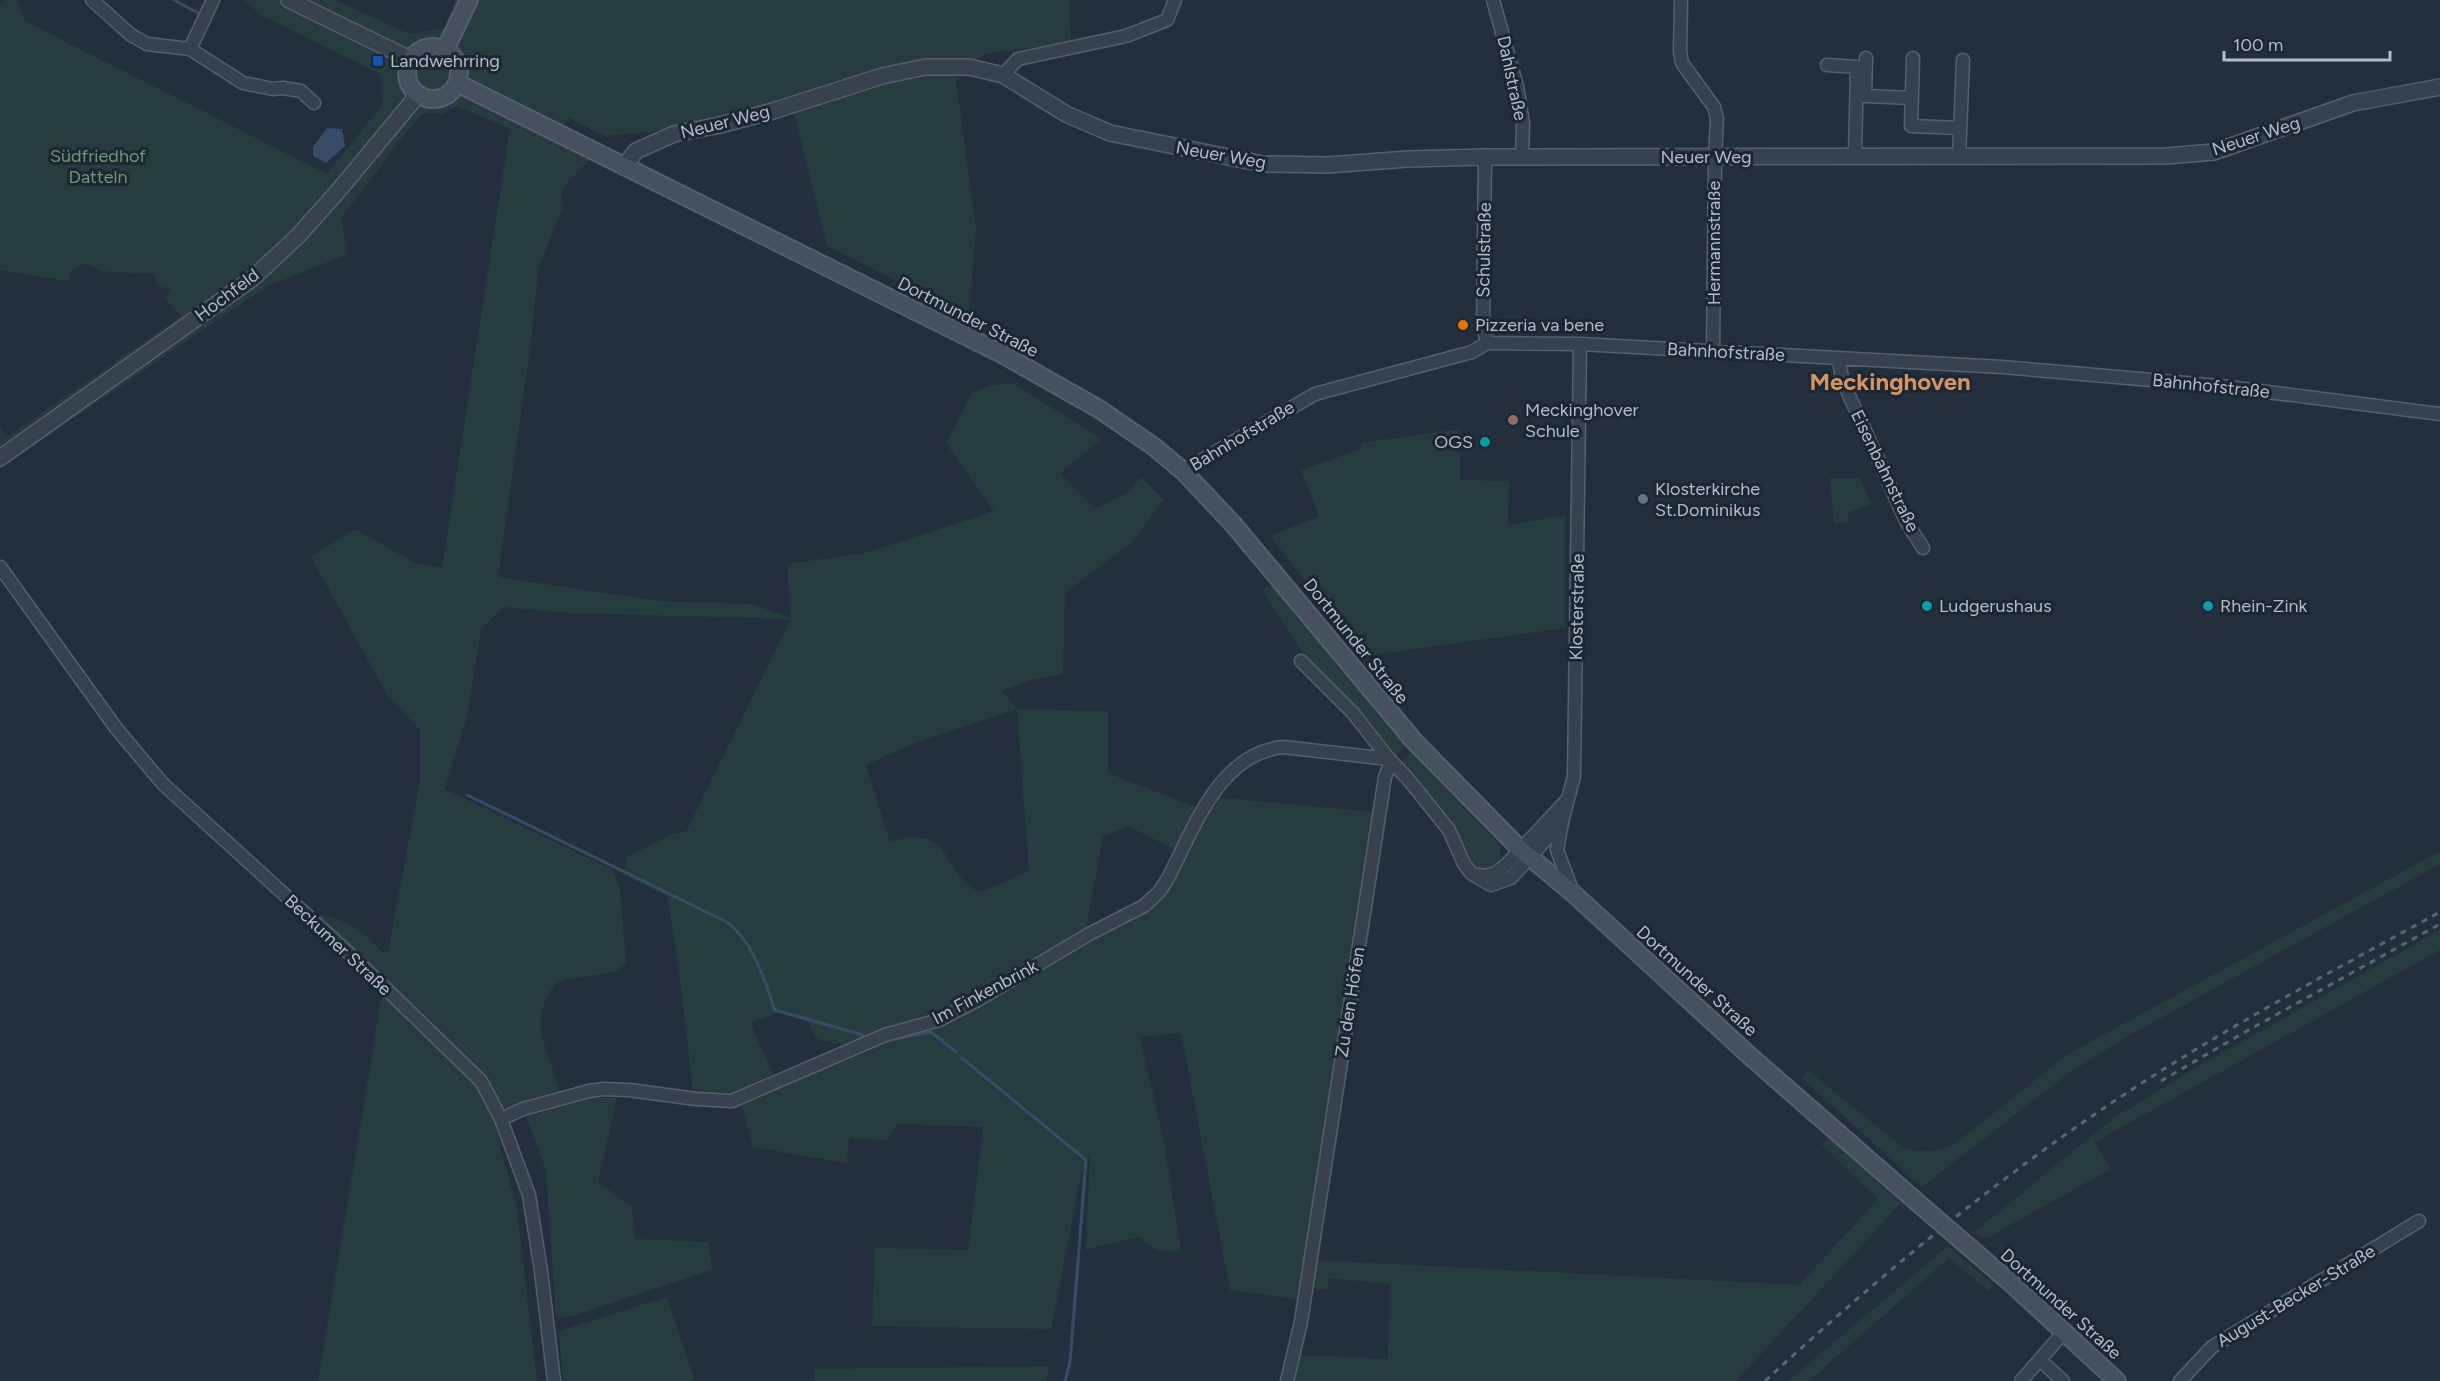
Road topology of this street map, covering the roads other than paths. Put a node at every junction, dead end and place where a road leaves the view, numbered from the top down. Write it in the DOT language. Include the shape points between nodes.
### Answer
graph roads {
  1 [pos="92,0"];
  2 [pos="213,0"];
  3 [pos="289,0"];
  4 [pos="469,0"];
  5 [pos="1175,0"];
  6 [pos="1493,0"];
  7 [pos="1681,0"];
  8 [pos="190,49"];
  9 [pos="445,50"];
  10 [pos="1866,58"];
  11 [pos="1913,58"];
  12 [pos="410,59"];
  13 [pos="1963,60"];
  14 [pos="1827,65"];
  15 [pos="1003,75"];
  16 [pos="456,83"];
  17 [pos="2440,87"];
  18 [pos="415,92"];
  19 [pos="1860,95"];
  20 [pos="1912,98"];
  21 [pos="314,103"];
  22 [pos="1959,128"];
  23 [pos="1485,157"];
  24 [pos="1522,157"];
  25 [pos="1715,157"];
  26 [pos="1855,157"];
  27 [pos="1959,157"];
  28 [pos="624,167"];
  29 [pos="1487,343"];
  30 [pos="1580,344"];
  31 [pos="1713,352"];
  32 [pos="1838,358"];
  33 [pos="2440,414"];
  34 [pos="0,458"];
  35 [pos="1183,471"];
  36 [pos="1923,548"];
  37 [pos="0,567"];
  38 [pos="1301,661"];
  39 [pos="1390,760"];
  40 [pos="1567,800"];
  41 [pos="1562,822"];
  42 [pos="1525,853"];
  43 [pos="1574,894"];
  44 [pos="501,1119"];
  45 [pos="2419,1221"];
  46 [pos="2063,1333"];
  47 [pos="2040,1360"];
  48 [pos="554,1381"];
  49 [pos="1287,1381"];
  50 [pos="2021,1381"];
  51 [pos="2063,1381"];
  52 [pos="2117,1381"];
  53 [pos="2180,1381"];
  1 -- 8 [label="street" via="147,44"];
  2 -- 8 [label="street"];
  3 -- 12 [label="street"];
  4 -- 9 [label="main road"];
  5 -- 15 [label="street" via="1167,20 1126,36 1018,59"];
  6 -- 24 [label="street, Dahlstraße" via="1523,123"];
  7 -- 25 [label="street, Hermannstraße" via="1682,63 1714,107 1718,119"];
  8 -- 21 [label="street" via="243,83 301,92"];
  9 -- 12 [label="main road" via="422,49"];
  9 -- 16 [label="main road" via="459,68"];
  10 -- 19 [label="street"];
  11 -- 20 [label="street"];
  12 -- 18 [label="main road" via="407,77"];
  13 -- 22 [label="street"];
  14 -- 19 [label="street" via="1857,67"];
  15 -- 23 [label="street, Neuer Weg" via="1066,114 1110,133 1263,164"];
  15 -- 28 [label="street, Neuer Weg" via="969,67 925,67 882,76 773,111 674,134 640,149"];
  16 -- 18 [label="main road" via="438,98"];
  16 -- 28 [label="main road, Dortmunder Straße"];
  17 -- 27 [label="street, Neuer Weg" via="2353,103 2214,152 2166,156"];
  18 -- 34 [label="street, Hochfeld" via="412,102 339,190 253,278"];
  19 -- 20 [label="street"];
  19 -- 26 [label="street"];
  20 -- 22 [label="street" via="1911,126"];
  22 -- 27 [label="street"];
  23 -- 24 [label="street, Neuer Weg"];
  23 -- 29 [label="street, Schulstraße" via="1483,327"];
  24 -- 25 [label="street, Neuer Weg"];
  25 -- 26 [label="street, Neuer Weg"];
  25 -- 31 [label="street, Hermannstraße"];
  26 -- 27 [label="street, Neuer Weg"];
  28 -- 35 [label="main road, Dortmunder Straße" via="1022,365 1099,409"];
  29 -- 30 [label="street, Bahnhofstraße"];
  29 -- 35 [label="street, Bahnhofstraße" via="1472,352 1315,394"];
  30 -- 31 [label="street, Bahnhofstraße"];
  30 -- 40 [label="street, Klosterstraße" via="1576,756"];
  31 -- 32 [label="street, Bahnhofstraße"];
  32 -- 33 [label="street, Bahnhofstraße" via="2105,374"];
  32 -- 36 [label="street, Eisenbahnstraße" via="1847,392 1907,523"];
  35 -- 42 [label="main road, Dortmunder Straße" via="1277,576 1413,741"];
  37 -- 44 [label="street, Beckumer Straße" via="146,766 481,1081"];
  38 -- 39 [label="street" via="1353,714"];
  39 -- 42 [label="street" via="1449,830 1472,874 1491,885 1512,878"];
  39 -- 44 [label="street, Im Finkenbrink" via="1283,747 1245,759 1229,772 1210,798 1167,880 1144,906 939,1020 885,1035 732,1101 619,1089 589,1090"];
  39 -- 49 [label="street, Zu den Höfen" via="1301,1322"];
  40 -- 41 [label="street"];
  40 -- 42 [label="street, Klosterstraße"];
  41 -- 42 [label="street"];
  41 -- 43 [label="street" via="1557,850"];
  42 -- 43 [label="main road, Dortmunder Straße"];
  43 -- 46 [label="main road, Dortmunder Straße, bridge" via="1751,1057"];
  44 -- 48 [label="street, Beckumer Straße" via="529,1195"];
  45 -- 53 [label="street, August-Becker-Straße" via="2212,1347"];
  46 -- 47 [label="street"];
  46 -- 52 [label="main road, Dortmunder Straße"];
  47 -- 50 [label="street"];
  47 -- 51 [label="street"];
}
